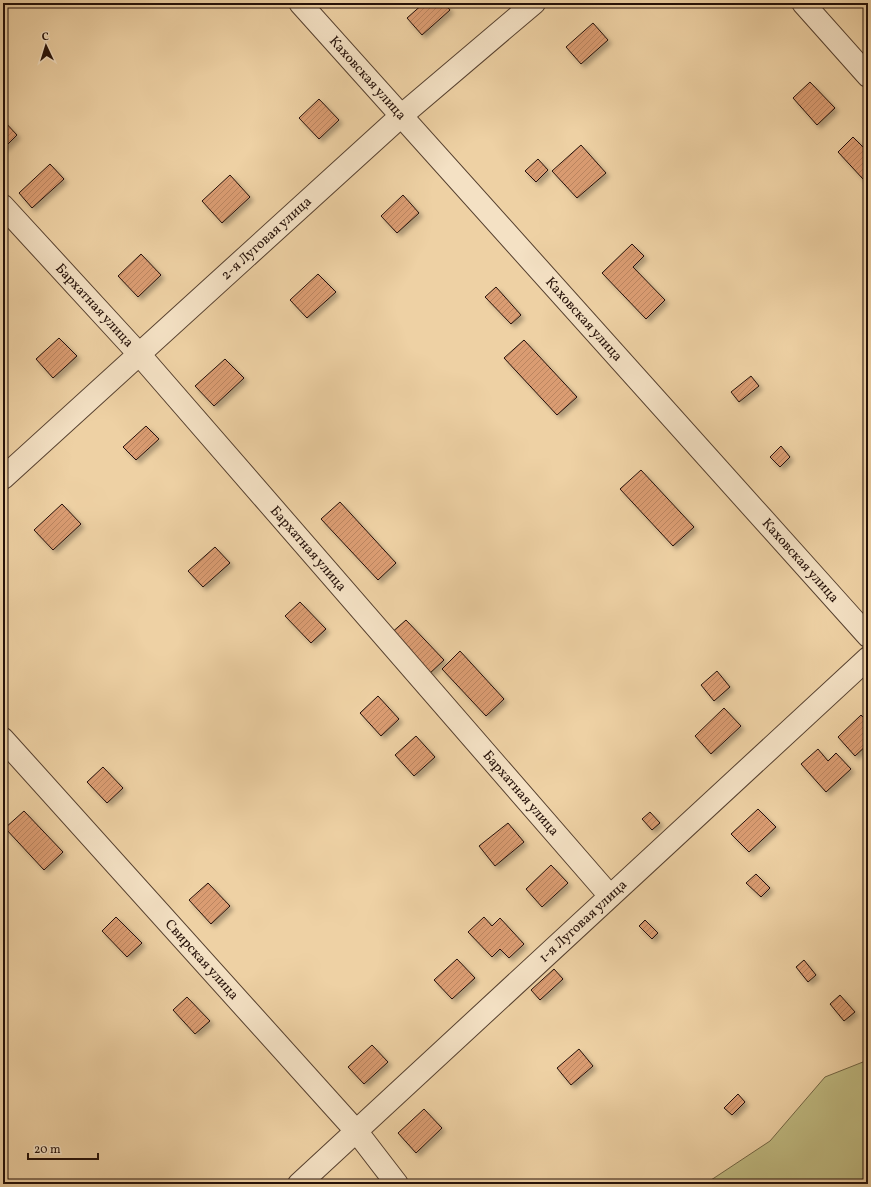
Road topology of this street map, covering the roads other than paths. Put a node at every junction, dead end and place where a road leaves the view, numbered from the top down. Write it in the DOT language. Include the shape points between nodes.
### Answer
graph roads {
  1 [pos="300,3"];
  2 [pos="534,3"];
  3 [pos="803,3"];
  4 [pos="868,76"];
  5 [pos="401,116"];
  6 [pos="3,206"];
  7 [pos="139,354"];
  8 [pos="3,478"];
  9 [pos="868,636"];
  10 [pos="868,658"];
  11 [pos="3,739"];
  12 [pos="610,896"];
  13 [pos="357,1132"];
  14 [pos="299,1184"];
  15 [pos="397,1184"];
  1 -- 5 [label="street, Каховская улица"];
  2 -- 5 [label="street, 2-я Луговая улица"];
  3 -- 4 [label="street"];
  5 -- 7 [label="street, 2-я Луговая улица"];
  5 -- 9 [label="street, Каховская улица"];
  6 -- 7 [label="street, Бархатная улица"];
  7 -- 8 [label="street, 2-я Луговая улица"];
  7 -- 12 [label="street, Бархатная улица"];
  10 -- 12 [label="street, 1-я Луговая улица"];
  11 -- 13 [label="street, Свирская улица"];
  12 -- 13 [label="street, 1-я Луговая улица"];
  13 -- 14 [label="street, 1-я Луговая улица"];
  13 -- 15 [label="street, Свирская улица"];
}
